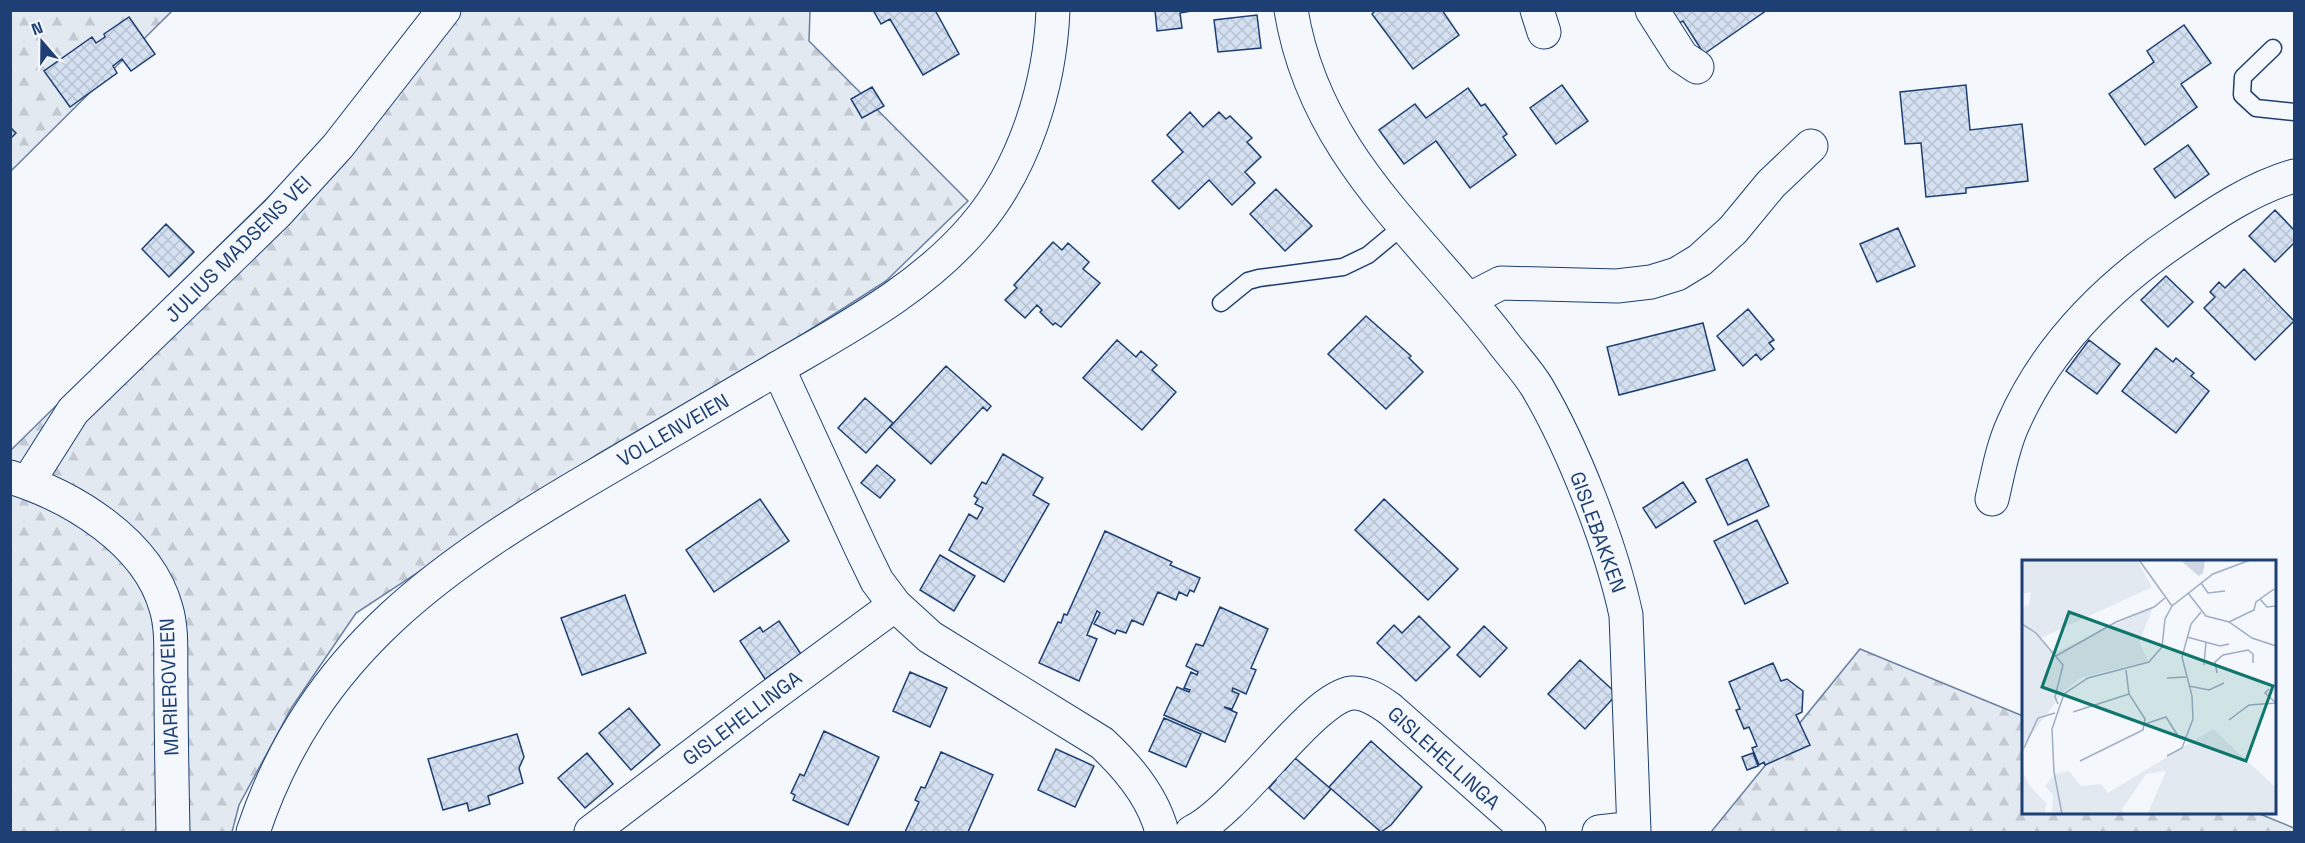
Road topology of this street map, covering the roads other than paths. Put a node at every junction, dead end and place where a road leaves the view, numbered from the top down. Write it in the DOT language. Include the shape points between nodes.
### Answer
graph roads {
  1 [pos="444,10"];
  2 [pos="1053,10"];
  3 [pos="1291,10"];
  4 [pos="1652,10"];
  5 [pos="2273,48"];
  6 [pos="1696,67"];
  7 [pos="2295,112"];
  8 [pos="1811,146"];
  9 [pos="2295,176"];
  10 [pos="1403,226"];
  11 [pos="1468,300"];
  12 [pos="1221,303"];
  13 [pos="778,368"];
  14 [pos="19,480"];
  15 [pos="1992,499"];
  16 [pos="895,605"];
  17 [pos="1634,830"];
  18 [pos="173,832"];
  19 [pos="253,832"];
  20 [pos="591,832"];
  21 [pos="1162,832"];
  22 [pos="1192,832"];
  23 [pos="1529,832"];
  24 [pos="1599,832"];
  1 -- 14 [label="street, JULIUS MADSENS VEI" via="338,146 277,213 73,411"];
  2 -- 13 [label="street, VOLLENVEIEN" via="1047,68 1029,131 1005,180 976,225 896,296"];
  3 -- 10 [label="street, GISLEBAKKEN" via="1308,80 1324,115"];
  4 -- 6 [label="street" via="1682,57"];
  5 -- 7 [label="lane" via="2243,76 2242,95 2256,108"];
  8 -- 11 [label="street" via="1771,184 1733,230 1700,260 1677,274 1617,286 1501,283"];
  9 -- 15 [label="street" via="2234,202 2154,254 2077,324 2040,374 2012,425"];
  10 -- 11 [label="street, GISLEBAKKEN"];
  10 -- 12 [label="lane" via="1356,262 1330,270 1248,281"];
  11 -- 17 [label="street, GISLEBAKKEN" via="1536,386 1572,459 1618,580 1626,615"];
  13 -- 16 [label="street" via="877,581"];
  13 -- 19 [label="street, VOLLENVEIEN" via="504,530 427,586 357,652 318,700 279,766"];
  14 -- 18 [label="street, MARIEROVEIEN" via="100,523 133,550 158,586 170,625"];
  16 -- 20 [label="street, GISLEHELLINGA"];
  16 -- 21 [label="street" via="930,637 1102,743 1144,791"];
  17 -- 24 [label="street"];
  22 -- 23 [label="street, GISLEHELLINGA" via="1222,810 1325,706 1352,693 1370,697 1390,709"];
}
